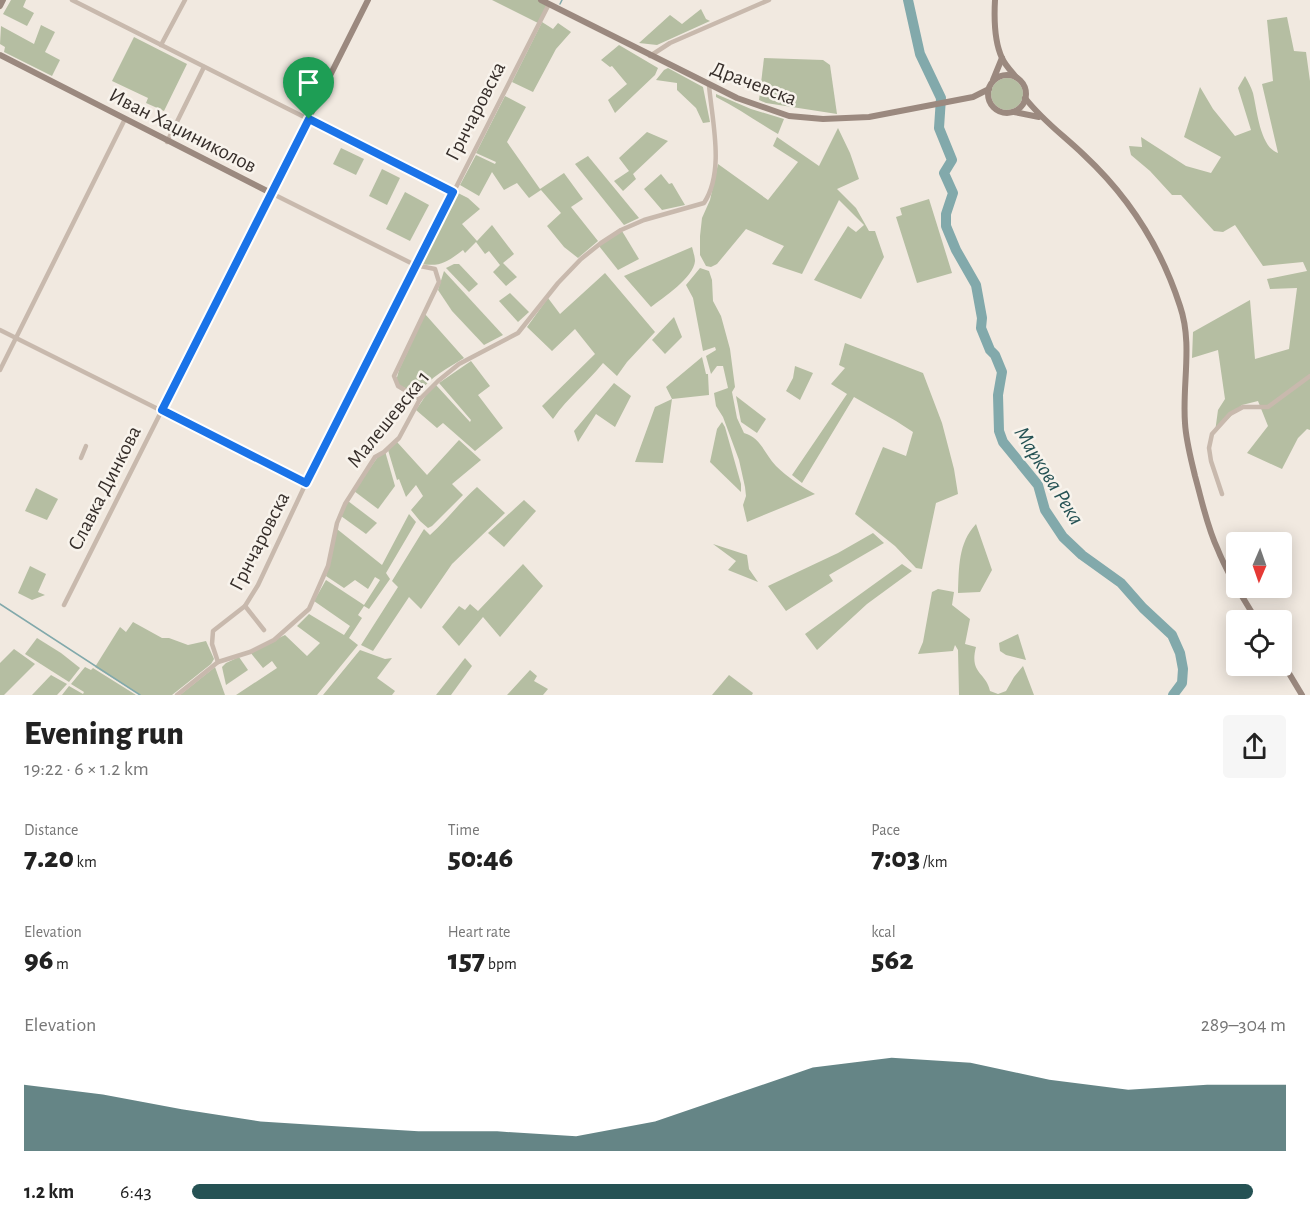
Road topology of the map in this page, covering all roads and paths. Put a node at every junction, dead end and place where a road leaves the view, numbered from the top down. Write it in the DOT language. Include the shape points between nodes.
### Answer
graph roads {
  1 [pos="3,0"];
  2 [pos="72,0"];
  3 [pos="186,0"];
  4 [pos="368,0"];
  5 [pos="541,0"];
  6 [pos="769,0"];
  7 [pos="995,0"];
  8 [pos="552,3"];
  9 [pos="0,6"];
  10 [pos="161,45"];
  11 [pos="0,55"];
  12 [pos="650,56"];
  13 [pos="1002,58"];
  14 [pos="204,67"];
  15 [pos="1016,78"];
  16 [pos="993,82"];
  17 [pos="709,85"];
  18 [pos="989,89"];
  19 [pos="973,97"];
  20 [pos="1025,98"];
  21 [pos="989,102"];
  22 [pos="1013,112"];
  23 [pos="1040,117"];
  24 [pos="125,119"];
  25 [pos="309,119"];
  26 [pos="167,141"];
  27 [pos="453,192"];
  28 [pos="271,193"];
  29 [pos="416,266"];
  30 [pos="0,330"];
  31 [pos="16,338"];
  32 [pos="0,370"];
  33 [pos="1310,376"];
  34 [pos="420,399"];
  35 [pos="162,410"];
  36 [pos="86,446"];
  37 [pos="81,458"];
  38 [pos="306,483"];
  39 [pos="1222,494"];
  40 [pos="1226,568"];
  41 [pos="64,605"];
  42 [pos="245,606"];
  43 [pos="264,630"];
  44 [pos="218,662"];
  45 [pos="1291,676"];
  46 [pos="177,695"];
  47 [pos="1302,695"];
  1 -- 9 [label="main road"];
  2 -- 10 [label="street"];
  3 -- 10 [label="street"];
  4 -- 25 [label="main road, Славка Динкова"];
  5 -- 8 [label="main road, Драчевска"];
  6 -- 12 [label="street" via="670,43"];
  7 -- 13 [label="main road"];
  8 -- 12 [label="main road, Драчевска"];
  8 -- 27 [label="street, Грнчаровска"];
  10 -- 14 [label="street"];
  11 -- 24 [label="main road, Иван Хаџиниколов"];
  12 -- 17 [label="main road, Драчевска"];
  13 -- 15 [label="main road"];
  13 -- 16 [label="main road"];
  14 -- 25 [label="street"];
  14 -- 26 [label="street"];
  15 -- 16 [label="main road" via="1005,75"];
  15 -- 20 [label="main road" via="1024,86"];
  16 -- 18 [label="main road"];
  17 -- 19 [label="main road, Драчевска" via="768,110 804,119 844,119"];
  17 -- 34 [label="street, Малешевска 1" via="714,172 704,203 646,219 601,243 558,283 518,333 459,364"];
  18 -- 19 [label="main road, Драчевска"];
  18 -- 21 [label="main road"];
  19 -- 21 [label="main road, Драчевска"];
  20 -- 22 [label="main road"];
  20 -- 23 [label="main road"];
  21 -- 22 [label="main road" via="999,112"];
  22 -- 23 [label="main road"];
  23 -- 40 [label="main road" via="1083,154 1129,203 1145,226 1175,292 1185,323 1185,424 1189,450 1210,529"];
  24 -- 26 [label="main road, Иван Хаџиниколов"];
  24 -- 31 [label="street"];
  25 -- 27 [label="street"];
  25 -- 28 [label="main road, Славка Динкова"];
  26 -- 28 [label="main road, Иван Хаџиниколов"];
  27 -- 29 [label="street, Грнчаровска"];
  28 -- 29 [label="street, Иван Хаџиниколов"];
  28 -- 35 [label="street, Славка Динкова"];
  29 -- 34 [label="street" via="435,269 439,282 394,378 398,386"];
  29 -- 38 [label="street, Грнчаровска"];
  30 -- 31 [label="street"];
  31 -- 32 [label="street"];
  31 -- 35 [label="street"];
  33 -- 39 [label="street" via="1268,407 1244,406 1230,414 1212,434 1211,461"];
  34 -- 44 [label="street, Малешевска 1" via="399,438 375,458 345,504 328,566 309,609 274,640"];
  35 -- 38 [label="street"];
  35 -- 41 [label="street, Славка Динкова"];
  36 -- 37 [label="street"];
  38 -- 42 [label="street, Грнчаровска"];
  42 -- 43 [label="street"];
  42 -- 44 [label="street, Грнчаровска" via="213,631 212,644"];
  44 -- 46 [label="street, Малешевска 1"];
  45 -- 47 [label="main road"];
}
